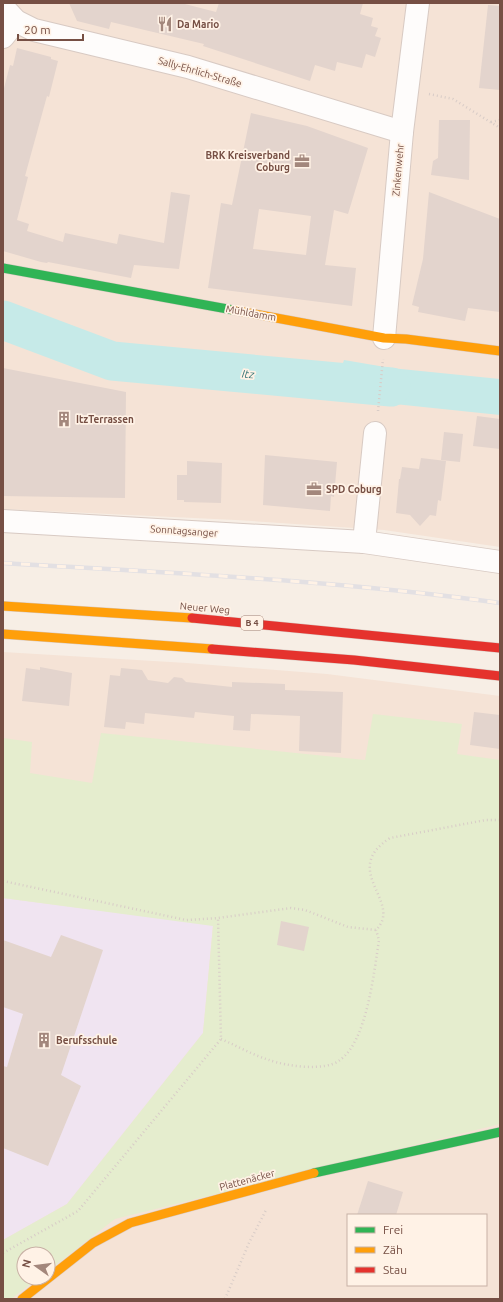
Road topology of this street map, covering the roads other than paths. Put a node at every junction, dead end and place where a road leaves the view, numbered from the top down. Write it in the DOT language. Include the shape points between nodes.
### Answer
graph roads {
  1 [pos="418,3"];
  2 [pos="7,22"];
  3 [pos="402,132"];
  4 [pos="3,268"];
  5 [pos="384,348"];
  6 [pos="500,351"];
  7 [pos="377,423"];
  8 [pos="3,521"];
  9 [pos="364,542"];
  10 [pos="500,562"];
  11 [pos="3,606"];
  12 [pos="3,634"];
  13 [pos="500,648"];
  14 [pos="500,676"];
  15 [pos="500,1132"];
  16 [pos="22,1299"];
  1 -- 3 [label="street, Zinkenwehr"];
  2 -- 3 [label="street, Sally-Ehrlich-Straße" via="188,67"];
  3 -- 5 [label="street, Zinkenwehr"];
  4 -- 5 [label="main road, Mühldamm"];
  5 -- 6 [label="main road, Mühldamm" via="406,339"];
  7 -- 9 [label="street"];
  8 -- 9 [label="street, Sonntagsanger"];
  9 -- 10 [label="street, Sonntagsanger"];
  11 -- 13 [label="main road, Neuer Weg / B 4" via="120,612 333,629"];
  12 -- 14 [label="main road" via="354,660"];
  15 -- 16 [label="main road, Plattenäcker" via="325,1170 130,1223 93,1243"];
}
